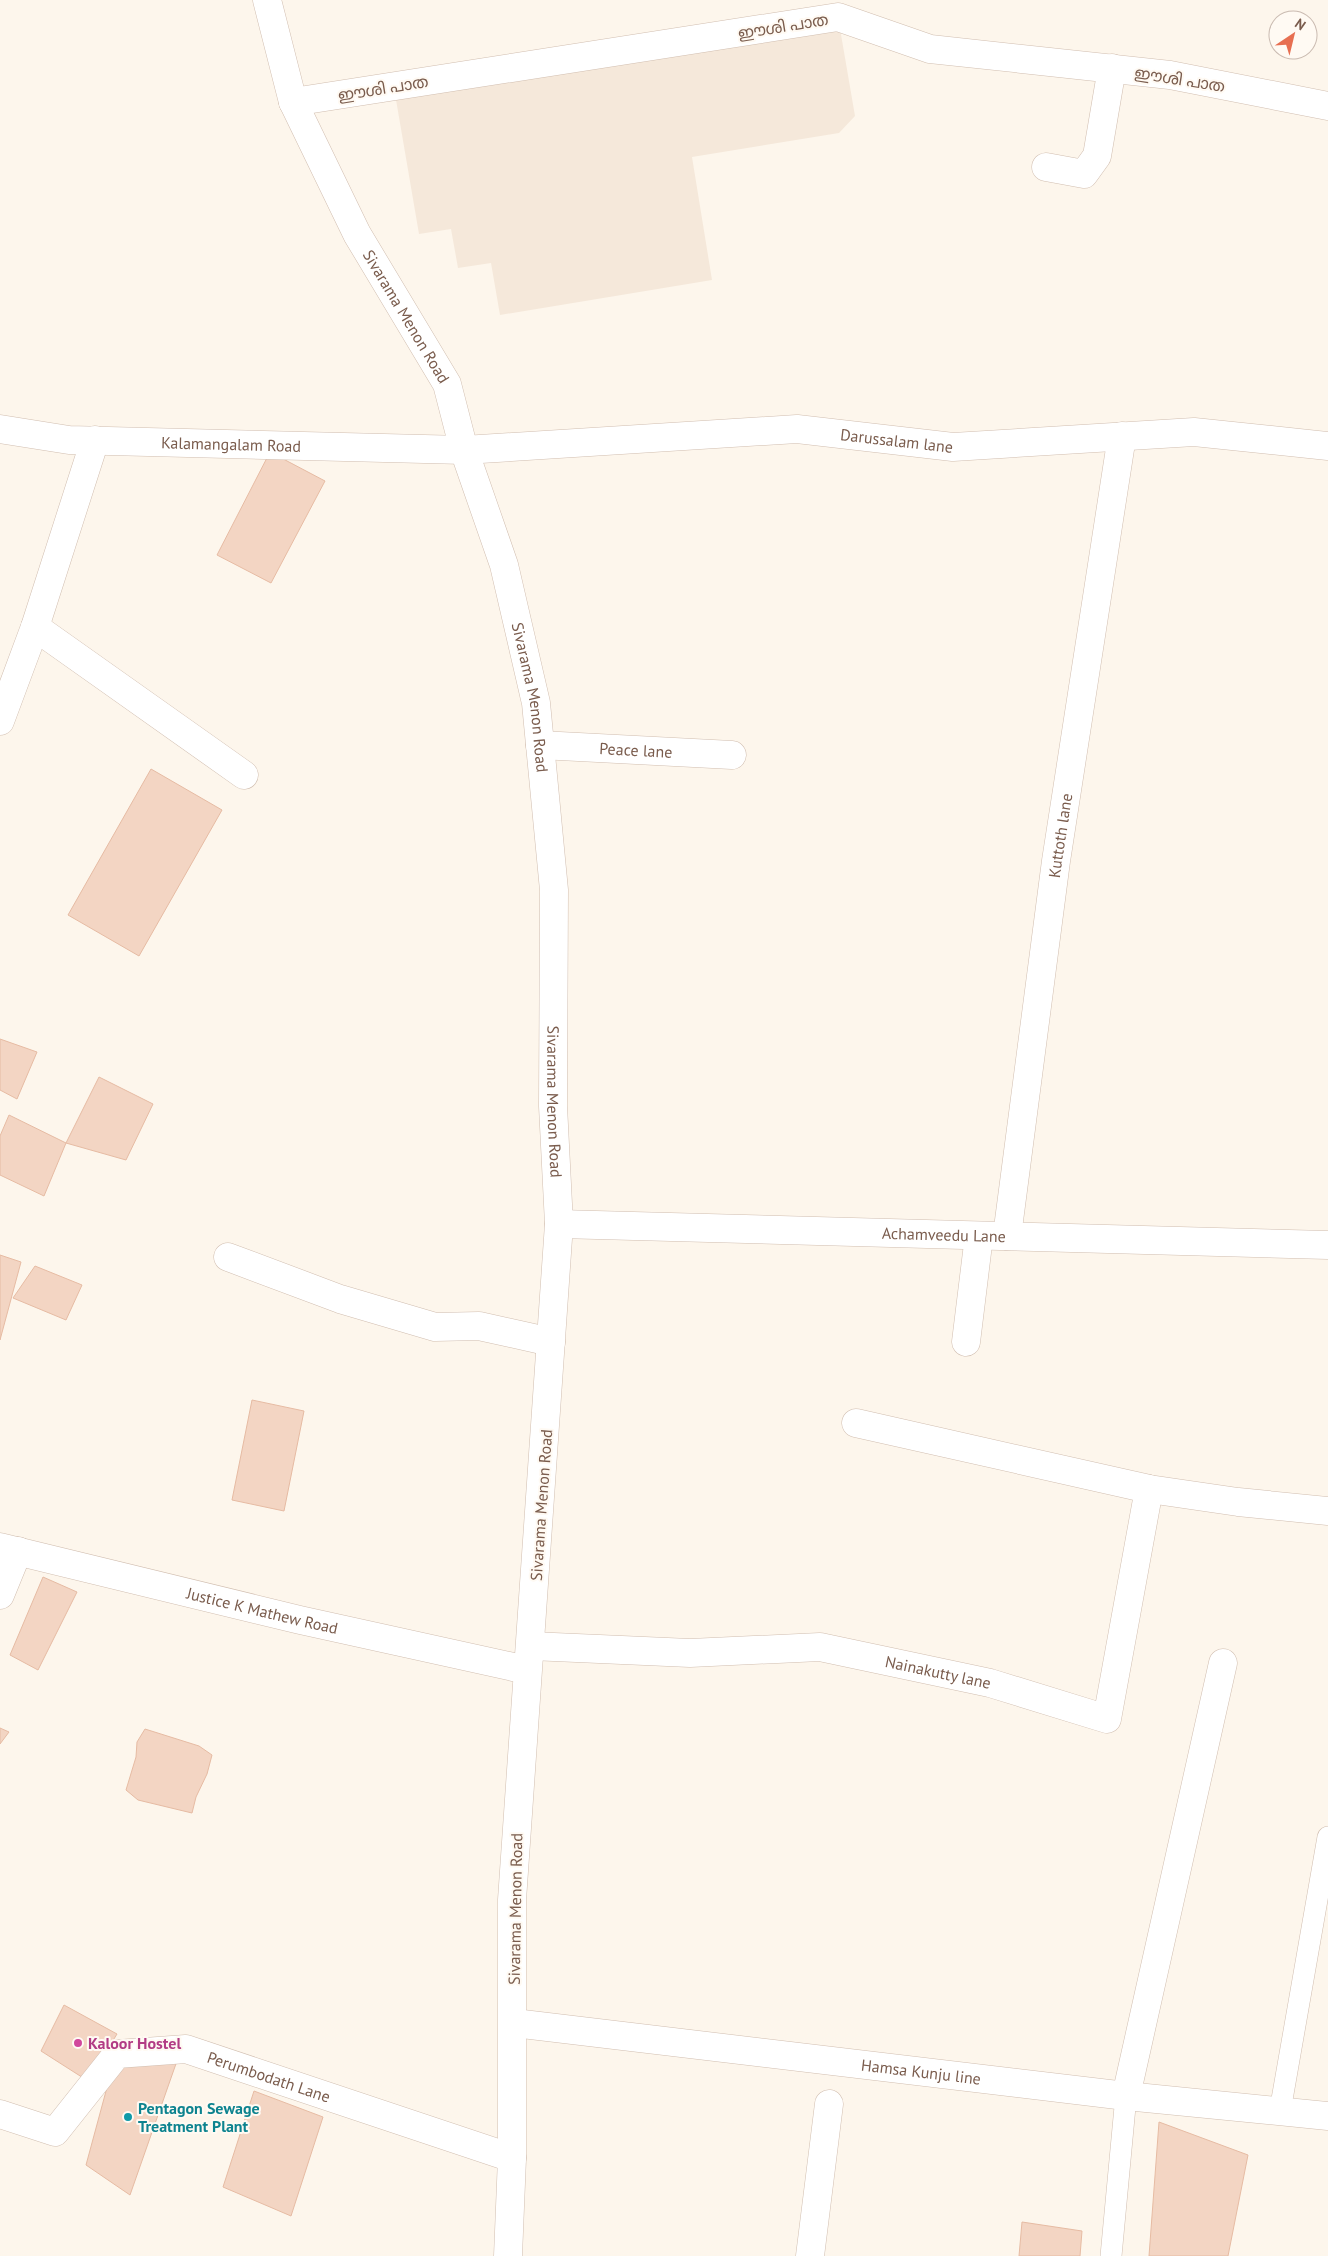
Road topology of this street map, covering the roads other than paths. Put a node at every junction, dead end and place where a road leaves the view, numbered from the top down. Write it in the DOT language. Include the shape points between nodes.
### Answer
graph roads {
  1 [pos="267,0"];
  2 [pos="1112,68"];
  3 [pos="293,102"];
  4 [pos="1328,106"];
  5 [pos="1046,167"];
  6 [pos="0,429"];
  7 [pos="1122,436"];
  8 [pos="95,440"];
  9 [pos="1328,446"];
  10 [pos="464,450"];
  11 [pos="35,627"];
  12 [pos="0,721"];
  13 [pos="540,745"];
  14 [pos="732,756"];
  15 [pos="244,775"];
  16 [pos="559,1224"];
  17 [pos="979,1236"];
  18 [pos="1007,1236"];
  19 [pos="1328,1246"];
  20 [pos="228,1256"];
  21 [pos="551,1342"];
  22 [pos="966,1342"];
  23 [pos="856,1422"];
  24 [pos="1149,1489"];
  25 [pos="1328,1511"];
  26 [pos="9,1549"];
  27 [pos="0,1595"];
  28 [pos="529,1658"];
  29 [pos="1224,1663"];
  30 [pos="1328,1837"];
  31 [pos="514,2023"];
  32 [pos="1126,2096"];
  33 [pos="829,2104"];
  34 [pos="1280,2111"];
  35 [pos="0,2114"];
  36 [pos="1328,2116"];
  37 [pos="512,2158"];
  38 [pos="508,2256"];
  39 [pos="810,2256"];
  40 [pos="1110,2256"];
  1 -- 3 [label="street, Sivarama Menon Road"];
  2 -- 3 [label="street, ഈശി പാത" via="930,49 838,17"];
  2 -- 4 [label="street, ഈശി പാത" via="1170,75"];
  2 -- 5 [label="street" via="1097,156 1084,174"];
  3 -- 10 [label="street, Sivarama Menon Road" via="357,234 447,384"];
  6 -- 8 [label="street, Kalamangalam Road" via="69,440"];
  7 -- 9 [label="street, Darussalam lane" via="1194,432"];
  7 -- 10 [label="street, Darussalam lane" via="953,446 797,429"];
  7 -- 18 [label="street, Kuttoth lane" via="1056,860"];
  8 -- 10 [label="street, Kalamangalam Road"];
  8 -- 11 [label="street"];
  10 -- 13 [label="street, Sivarama Menon Road" via="504,565 536,703"];
  11 -- 12 [label="street"];
  11 -- 15 [label="street"];
  13 -- 14 [label="street, Peace lane"];
  13 -- 16 [label="street, Sivarama Menon Road" via="554,890 553,1106"];
  16 -- 17 [label="street, Achamveedu Lane"];
  16 -- 21 [label="street, Sivarama Menon Road"];
  17 -- 18 [label="street, Achamveedu Lane"];
  17 -- 22 [label="street"];
  18 -- 19 [label="street, Achamveedu Lane"];
  20 -- 21 [label="street" via="340,1299 435,1327 479,1326"];
  21 -- 28 [label="street, Sivarama Menon Road"];
  23 -- 24 [label="street"];
  24 -- 25 [label="street"];
  24 -- 28 [label="street, Nainakutty lane" via="1108,1718 990,1682 820,1647"];
  26 -- 27 [label="street"];
  26 -- 28 [label="street, Justice K Mathew Road" via="300,1620"];
  28 -- 31 [label="street, Sivarama Menon Road" via="512,1900"];
  29 -- 32 [label="street"];
  30 -- 34 [label="lane"];
  31 -- 32 [label="street, Hamsa Kunju line"];
  31 -- 37 [label="street, Sivarama Menon Road"];
  32 -- 34 [label="street, Hamsa Kunju line"];
  32 -- 40 [label="lane"];
  33 -- 39 [label="street"];
  34 -- 36 [label="street, Hamsa Kunju line"];
  35 -- 37 [label="street, Perumbodath Lane" via="55,2132 117,2054 186,2049"];
  37 -- 38 [label="street, Sivarama Menon Road"];
}
